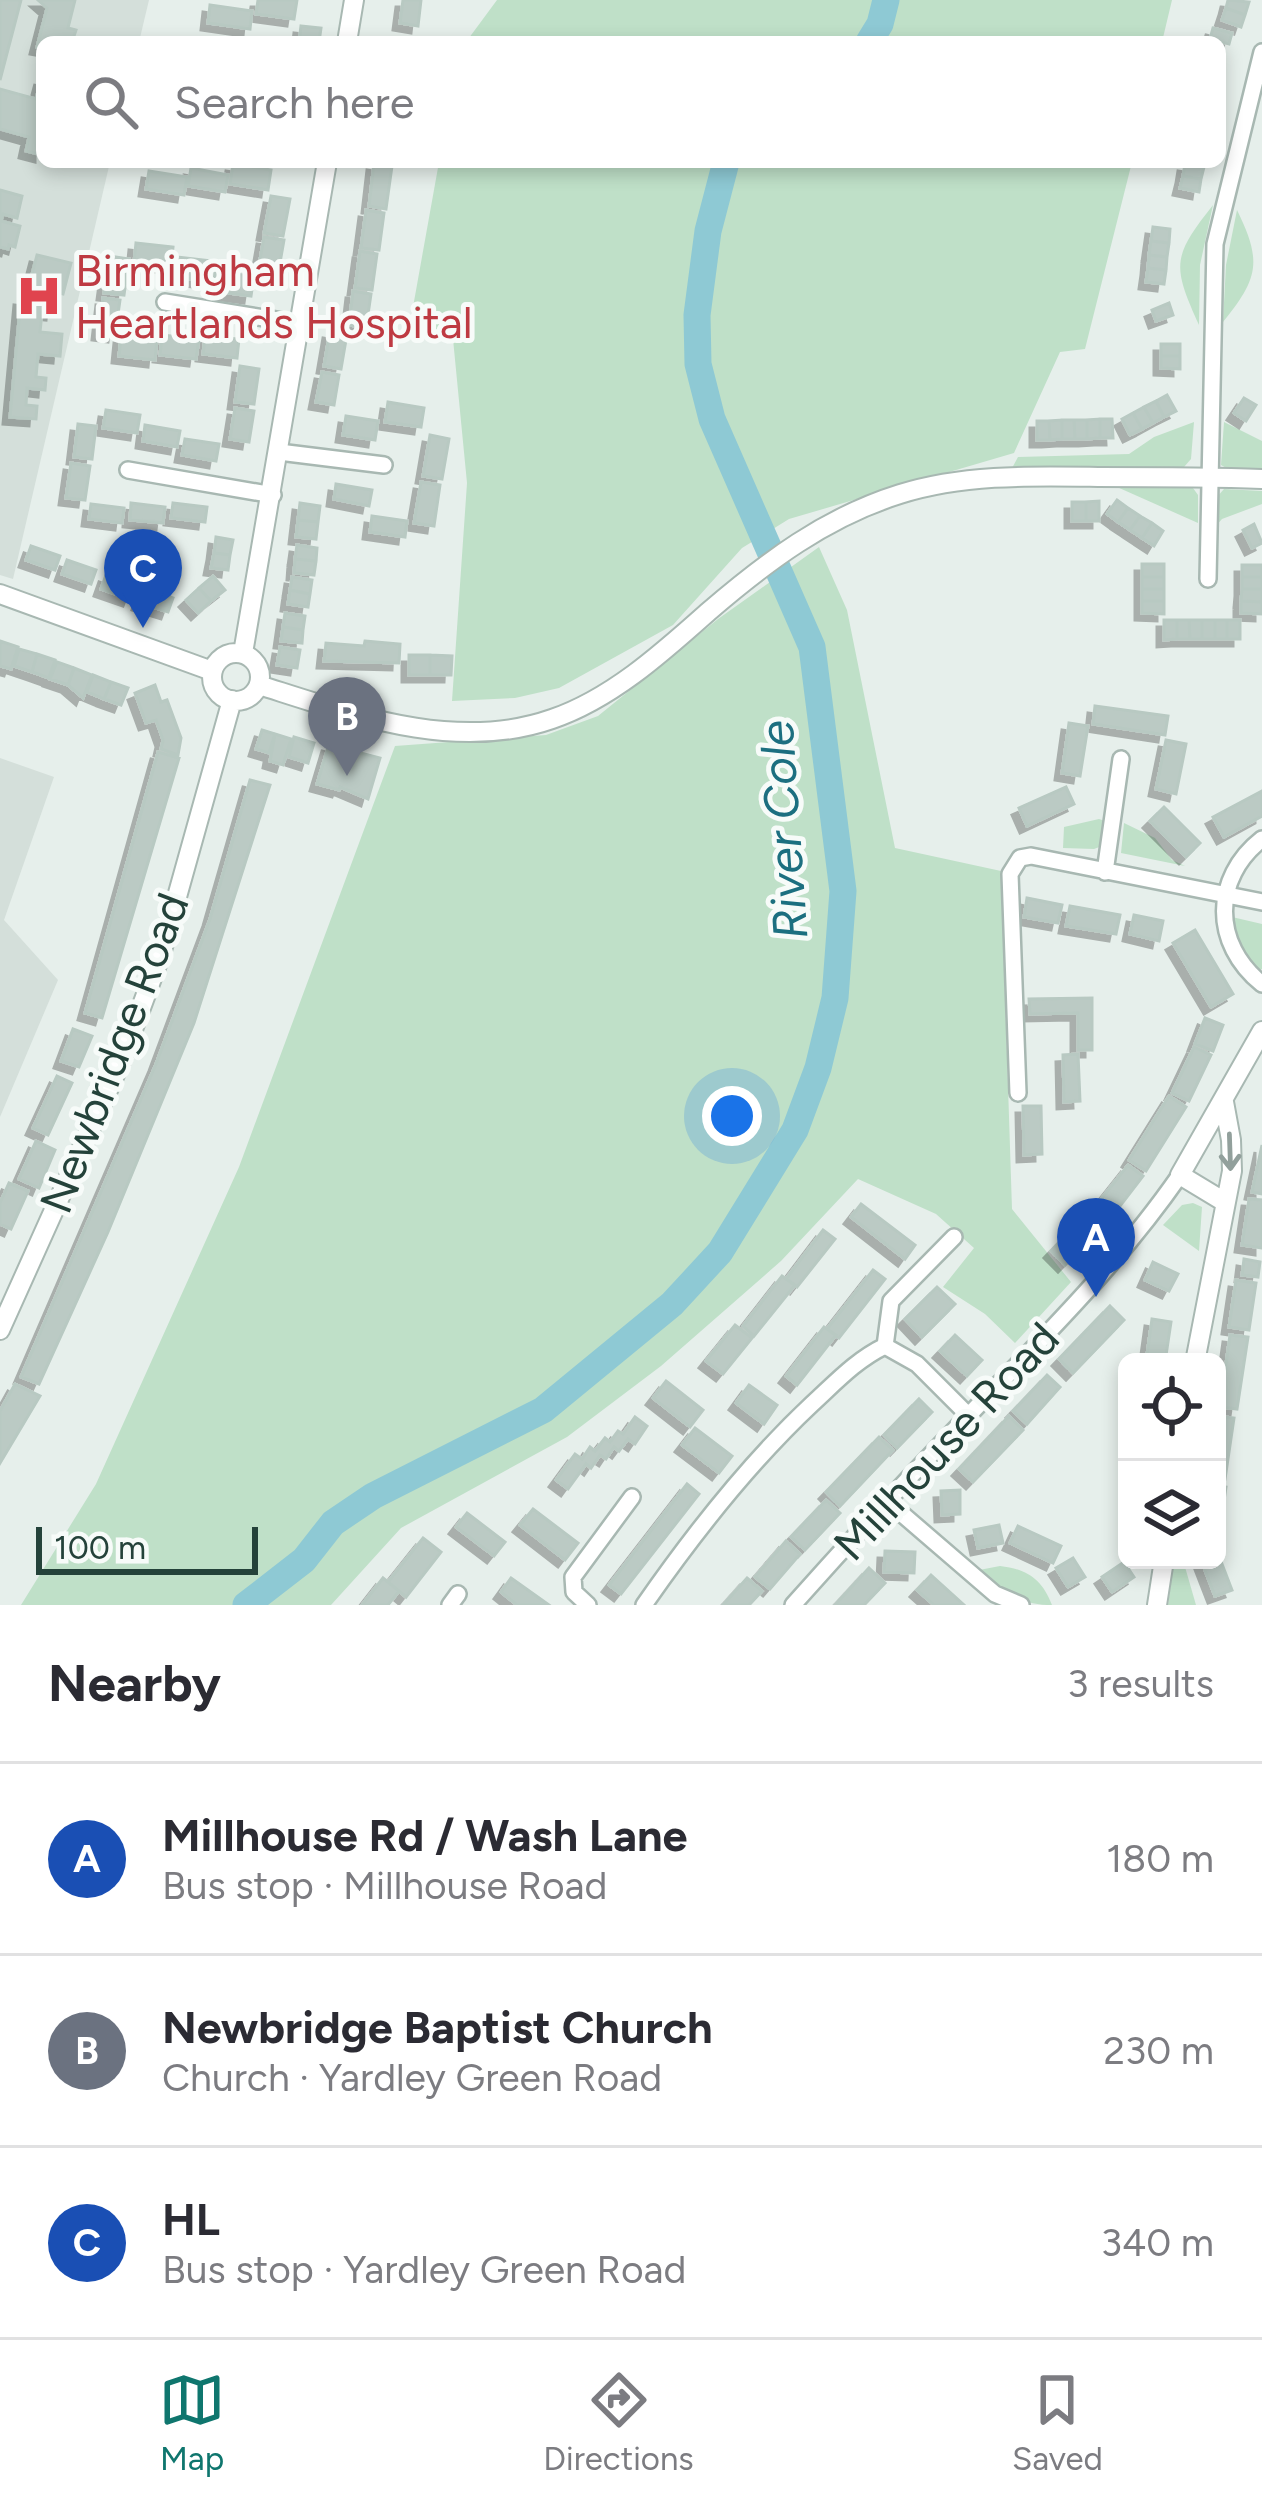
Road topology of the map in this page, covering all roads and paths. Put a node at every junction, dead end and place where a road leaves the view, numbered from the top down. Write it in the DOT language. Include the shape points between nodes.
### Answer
graph roads {
  1 [pos="354,0"];
  2 [pos="348,36"];
  3 [pos="1262,52"];
  4 [pos="326,168"];
  5 [pos="165,302"];
  6 [pos="302,324"];
  7 [pos="279,452"];
  8 [pos="384,464"];
  9 [pos="128,470"];
  10 [pos="1208,477"];
  11 [pos="1262,479"];
  12 [pos="272,495"];
  13 [pos="1208,579"];
  14 [pos="0,594"];
  15 [pos="243,653"];
  16 [pos="212,671"];
  17 [pos="259,685"];
  18 [pos="232,700"];
  19 [pos="1121,759"];
  20 [pos="1262,838"];
  21 [pos="1106,872"];
  22 [pos="1224,895"];
  23 [pos="1262,902"];
  24 [pos="1262,984"];
  25 [pos="1262,1031"];
  26 [pos="1018,1093"];
  27 [pos="1224,1102"];
  28 [pos="1180,1174"];
  29 [pos="1223,1201"];
  30 [pos="954,1237"];
  31 [pos="0,1330"];
  32 [pos="885,1346"];
  33 [pos="1197,1353"];
  34 [pos="968,1415"];
  35 [pos="632,1497"];
  36 [pos="886,1501"];
  37 [pos="1163,1569"];
  38 [pos="588,1605"];
  39 [pos="644,1605"];
  40 [pos="793,1605"];
  41 [pos="1021,1605"];
  42 [pos="1157,1605"];
  1 -- 2 [label="street"];
  3 -- 10 [label="street" via="1215,244"];
  4 -- 6 [label="street"];
  5 -- 6 [label="street"];
  6 -- 7 [label="street"];
  7 -- 8 [label="street"];
  7 -- 12 [label="street"];
  9 -- 12 [label="street"];
  10 -- 11 [label="street"];
  10 -- 13 [label="street"];
  10 -- 17 [label="street" via="955,480 898,495 793,544 637,672 549,720 430,729 371,721"];
  12 -- 15 [label="street"];
  14 -- 16 [label="street"];
  15 -- 16 [label="street" via="221,657"];
  15 -- 17 [label="street" via="259,670"];
  16 -- 18 [label="street" via="216,691"];
  17 -- 18 [label="street"];
  18 -- 31 [label="street, Newbridge Road" via="161,954"];
  19 -- 21 [label="street"];
  20 -- 22 [label="street" via="1236,866"];
  21 -- 22 [label="street"];
  21 -- 26 [label="street" via="1031,856 1012,865"];
  22 -- 23 [label="street"];
  22 -- 24 [label="street" via="1234,954"];
  25 -- 27 [label="street, Millhouse Road"];
  27 -- 28 [label="street, Millhouse Road"];
  27 -- 29 [label="street, one-way" via="1233,1160"];
  28 -- 29 [label="street"];
  28 -- 34 [label="street, Millhouse Road" via="1060,1321"];
  29 -- 33 [label="street"];
  30 -- 32 [label="street" via="891,1301"];
  32 -- 34 [label="street" via="917,1364"];
  32 -- 39 [label="street" via="766,1447"];
  34 -- 36 [label="street, Millhouse Road"];
  35 -- 38 [label="street" via="573,1577 574,1592"];
  36 -- 40 [label="street, Millhouse Road"];
  36 -- 41 [label="street" via="995,1594"];
  37 -- 42 [label="street"];
}
